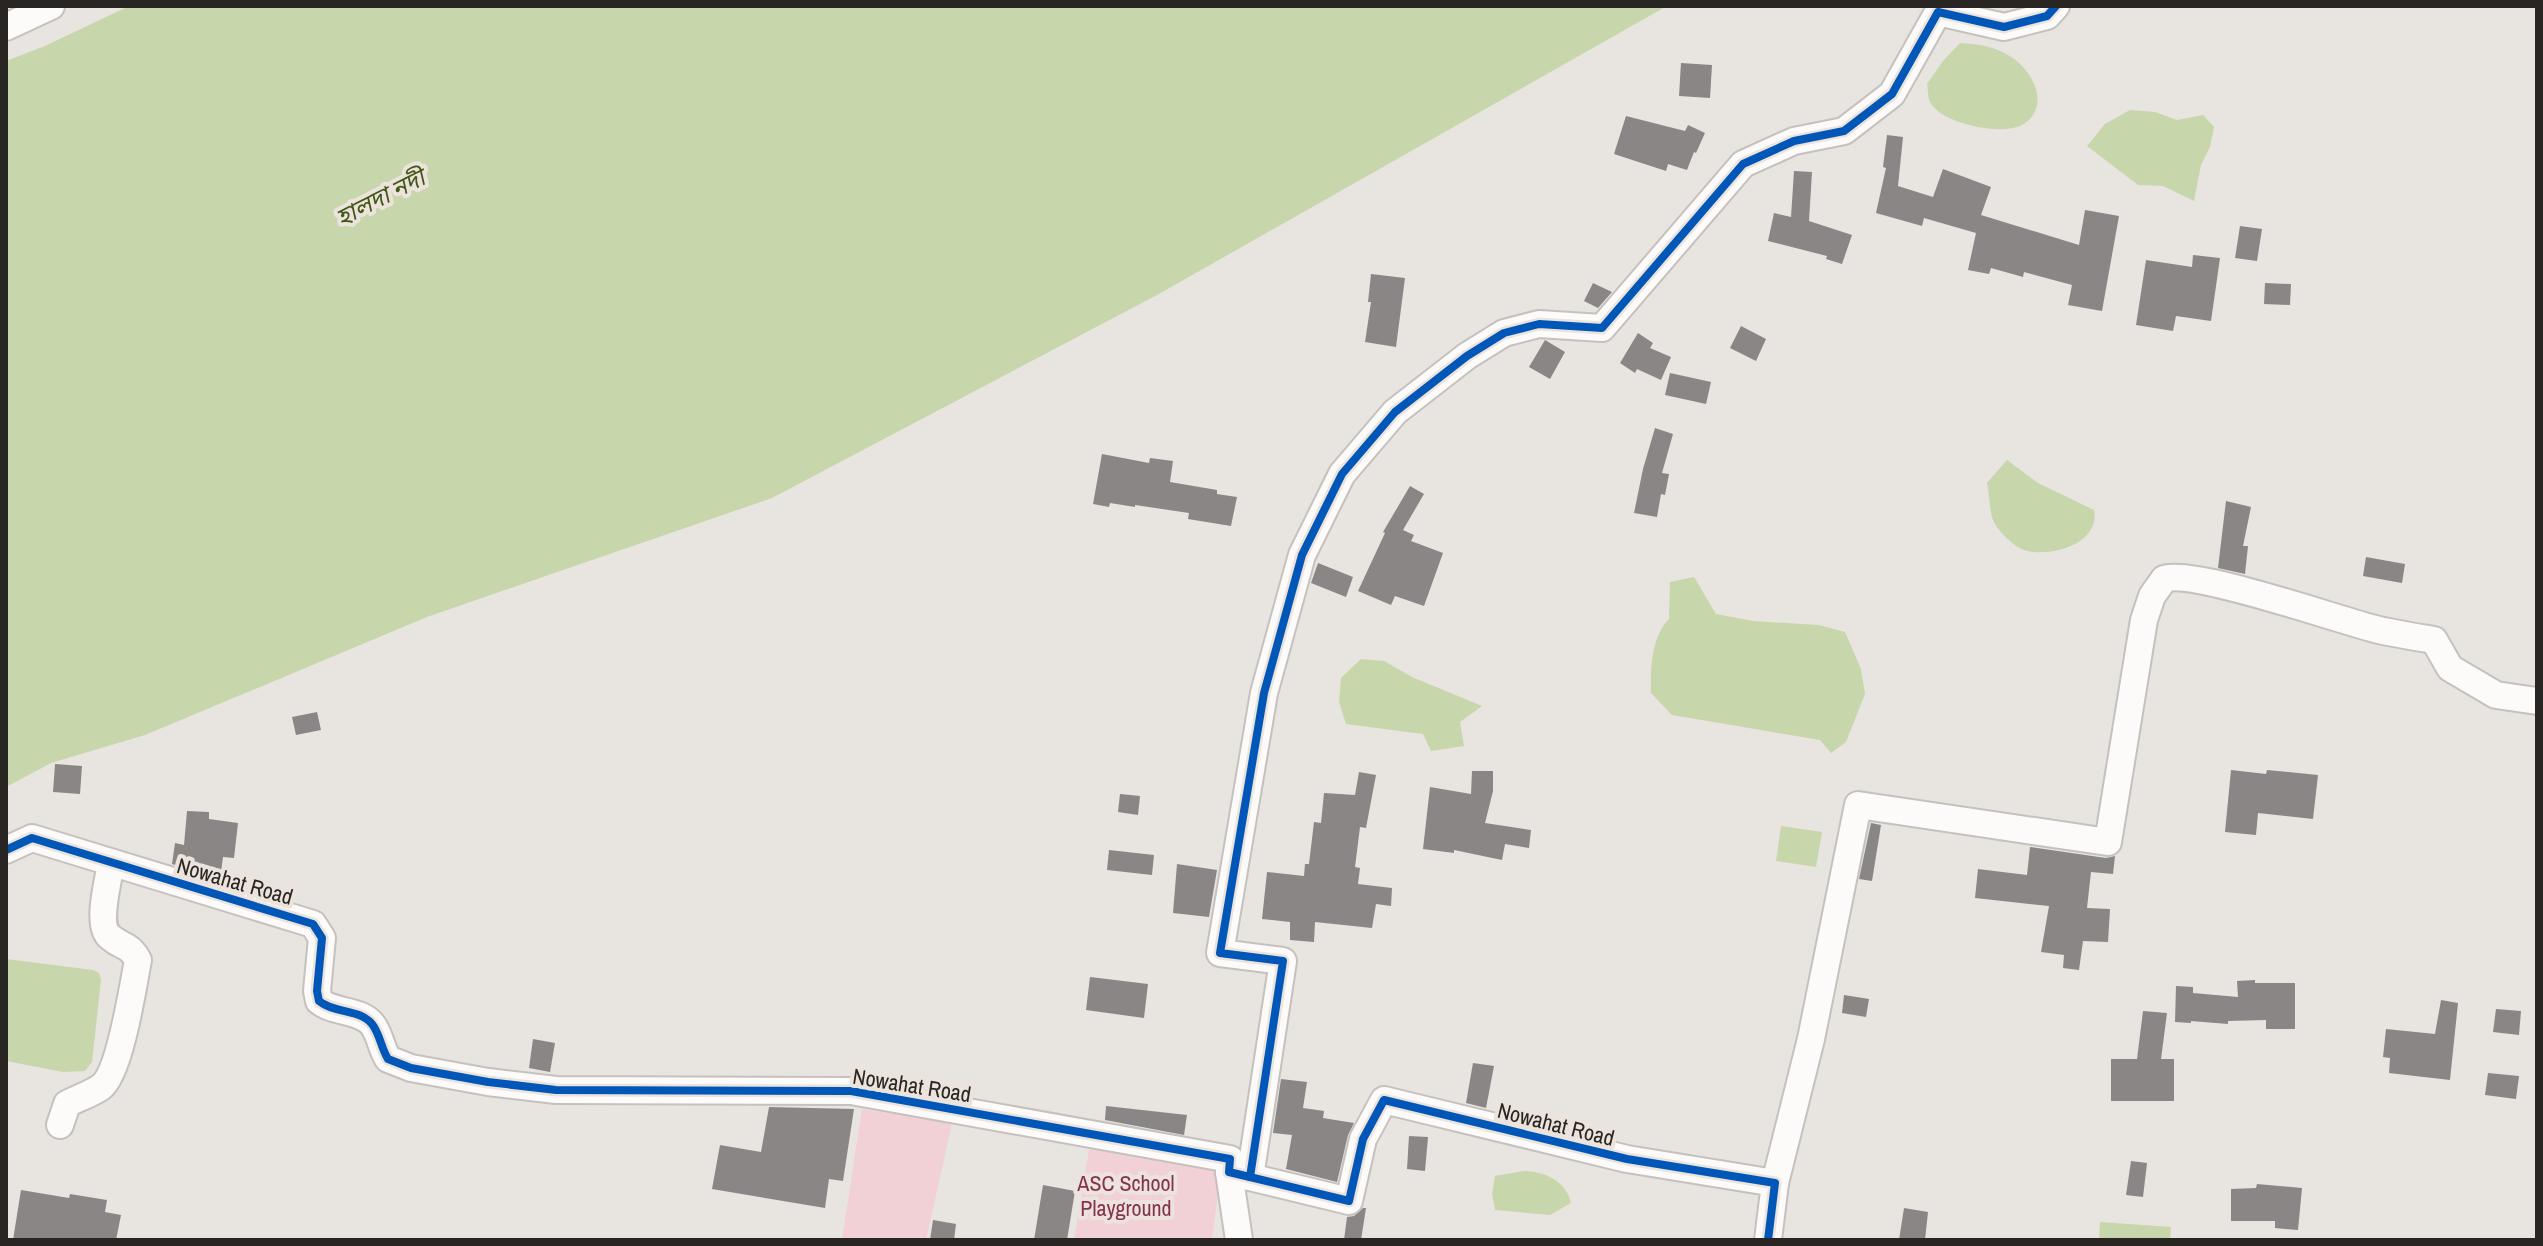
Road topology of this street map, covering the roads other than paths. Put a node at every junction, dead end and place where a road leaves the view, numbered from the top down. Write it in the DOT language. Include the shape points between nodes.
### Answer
graph roads {
  1 [pos="51,6"];
  2 [pos="2056,6"];
  3 [pos="6,27"];
  4 [pos="2537,701"];
  5 [pos="6,850"];
  6 [pos="111,864"];
  7 [pos="60,1125"];
  8 [pos="1240,1175"];
  9 [pos="1775,1183"];
  10 [pos="1239,1240"];
  11 [pos="1768,1240"];
  1 -- 3 [label="street"];
  2 -- 8 [label="street" via="2047,16 2004,27 1938,12 1892,94 1844,131 1794,141 1743,164 1602,328 1539,324 1504,333 1395,412 1342,474 1302,555 1264,693 1220,953 1283,961"];
  4 -- 9 [label="street" via="2496,695 2450,668 2434,640 2227,586 2175,576 2164,579 2144,620 2108,842 1858,805 1811,1039"];
  5 -- 6 [label="street, Nowahat Road" via="32,838"];
  6 -- 7 [label="street" via="102,923 107,936 132,949 138,960 131,997 104,1085 67,1104"];
  6 -- 8 [label="street, Nowahat Road" via="313,924 322,938 319,1001 369,1020 388,1059 411,1068 556,1090 851,1091 1230,1159"];
  8 -- 9 [label="street, Nowahat Road" via="1349,1201 1363,1139 1384,1100 1627,1159"];
  8 -- 10 [label="street"];
  9 -- 11 [label="street"];
}
